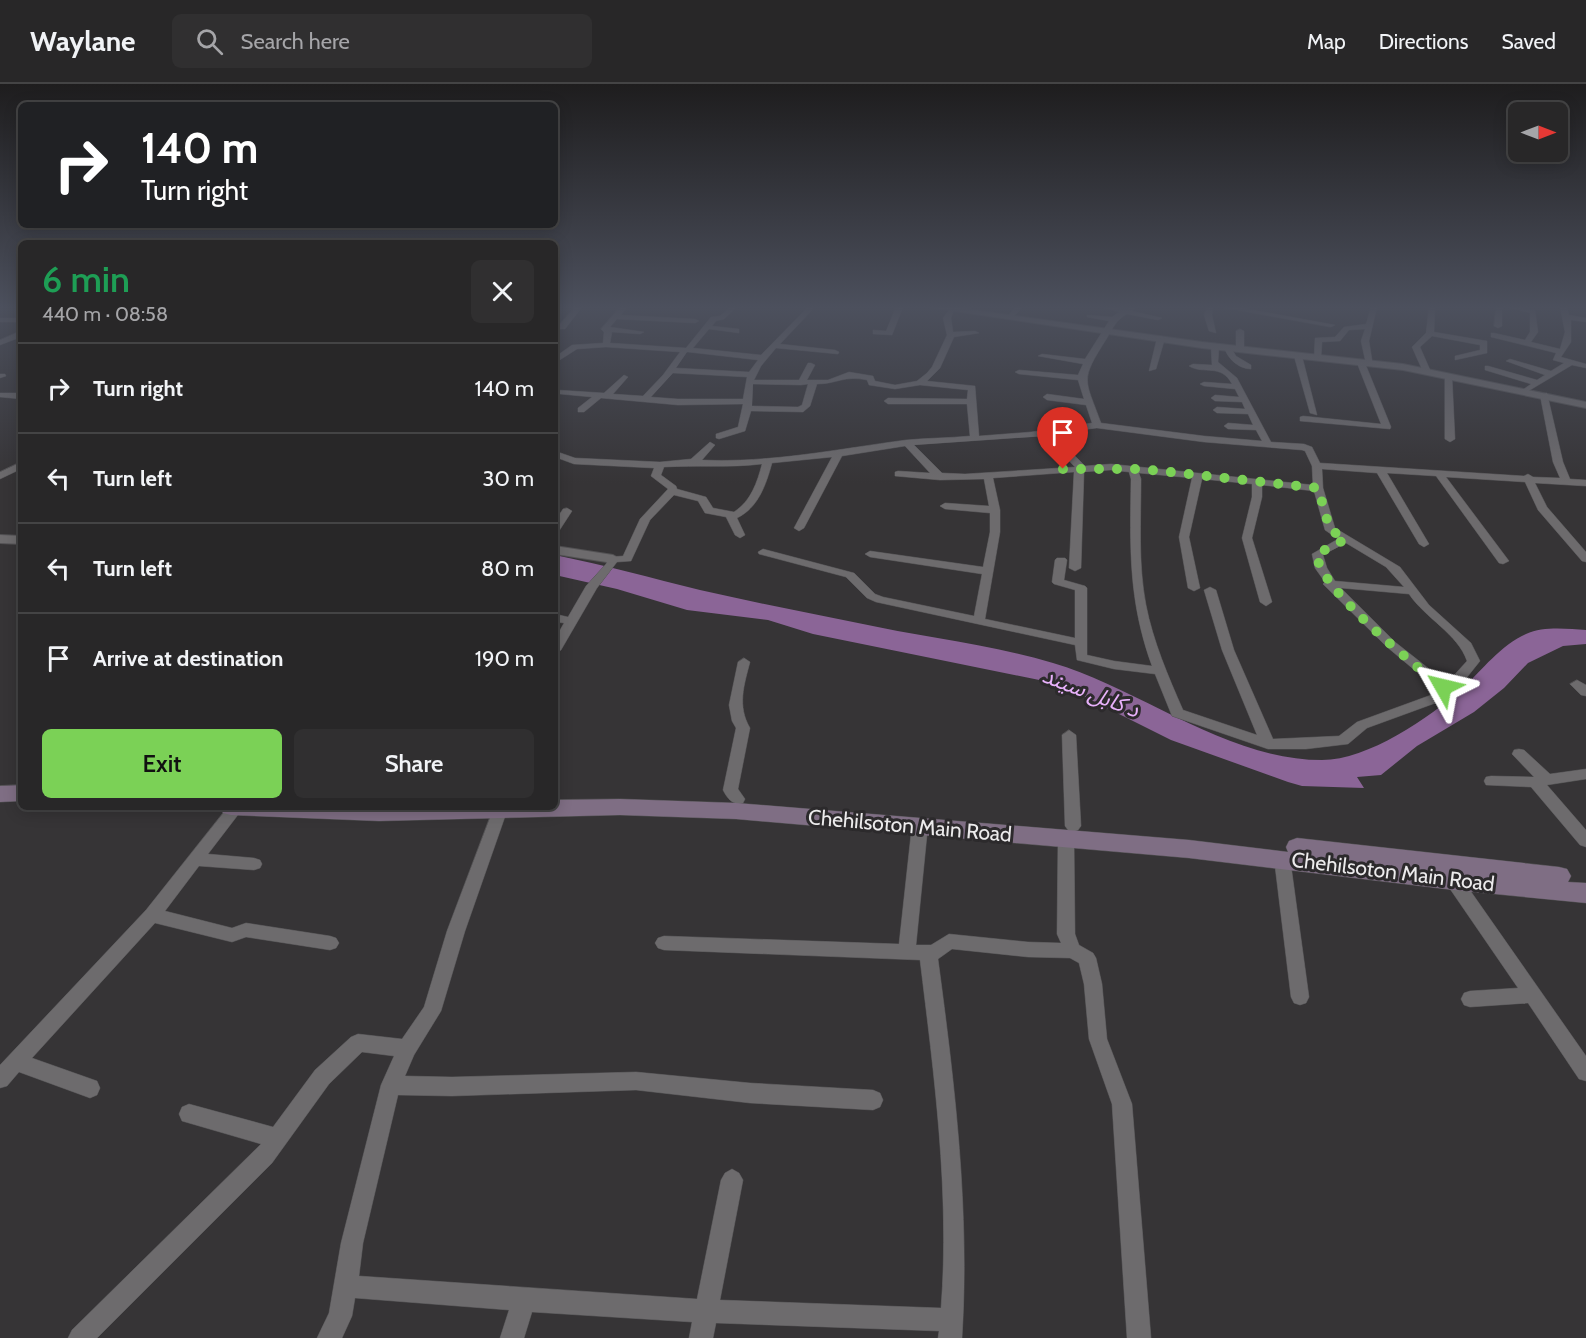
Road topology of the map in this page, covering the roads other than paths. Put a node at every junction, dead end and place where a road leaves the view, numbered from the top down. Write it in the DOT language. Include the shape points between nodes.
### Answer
graph roads {
  1 [pos="811,365"];
  2 [pos="674,366"];
  3 [pos="758,366"];
  4 [pos="937,366"];
  5 [pos="1086,366"];
  6 [pos="1153,366"];
  7 [pos="1193,366"];
  8 [pos="1216,366"];
  9 [pos="1244,366"];
  10 [pos="1301,366"];
  11 [pos="1367,366"];
  12 [pos="1383,366"];
  13 [pos="1424,366"];
  14 [pos="1525,366"];
  15 [pos="1565,366"];
  16 [pos="1218,368"];
  17 [pos="1248,368"];
  18 [pos="1488,368"];
  19 [pos="1152,369"];
  20 [pos="670,370"];
  21 [pos="1019,372"];
  22 [pos="1427,372"];
  23 [pos="1552,374"];
  24 [pos="1448,376"];
  25 [pos="624,377"];
  26 [pos="750,378"];
  27 [pos="1082,378"];
  28 [pos="920,382"];
  29 [pos="801,383"];
  30 [pos="813,383"];
  31 [pos="1538,383"];
  32 [pos="1204,384"];
  33 [pos="1237,387"];
  34 [pos="1525,391"];
  35 [pos="560,392"];
  36 [pos="604,394"];
  37 [pos="1544,395"];
  38 [pos="18,396"];
  39 [pos="1047,397"];
  40 [pos="1215,398"];
  41 [pos="645,399"];
  42 [pos="2,400"];
  43 [pos="1244,400"];
  44 [pos="888,401"];
  45 [pos="970,402"];
  46 [pos="1091,403"];
  47 [pos="747,405"];
  48 [pos="1586,405"];
  49 [pos="580,410"];
  50 [pos="1217,410"];
  51 [pos="1251,412"];
  52 [pos="1314,412"];
  53 [pos="1303,419"];
  54 [pos="1097,425"];
  55 [pos="1228,426"];
  56 [pos="1260,428"];
  57 [pos="1046,432"];
  58 [pos="720,436"];
  59 [pos="975,439"];
  60 [pos="1450,439"];
  61 [pos="907,443"];
  62 [pos="1268,444"];
  63 [pos="710,445"];
  64 [pos="839,454"];
  65 [pos="558,455"];
  66 [pos="768,461"];
  67 [pos="694,462"];
  68 [pos="660,465"];
  69 [pos="1317,466"];
  70 [pos="18,467"];
  71 [pos="1080,468"];
  72 [pos="1133,469"];
  73 [pos="1380,470"];
  74 [pos="1438,473"];
  75 [pos="898,474"];
  76 [pos="1198,475"];
  77 [pos="0,476"];
  78 [pos="988,476"];
  79 [pos="940,477"];
  80 [pos="1528,477"];
  81 [pos="1566,480"];
  82 [pos="1257,482"];
  83 [pos="1586,483"];
  84 [pos="1318,488"];
  85 [pos="672,491"];
  86 [pos="945,506"];
  87 [pos="995,510"];
  88 [pos="567,511"];
  89 [pos="732,518"];
  90 [pos="558,524"];
  91 [pos="799,528"];
  92 [pos="740,535"];
  93 [pos="0,539"];
  94 [pos="1346,539"];
  95 [pos="18,540"];
  96 [pos="1424,544"];
  97 [pos="558,551"];
  98 [pos="763,552"];
  99 [pos="870,554"];
  100 [pos="1061,560"];
  101 [pos="1586,560"];
  102 [pos="1503,561"];
  103 [pos="612,562"];
  104 [pos="1074,568"];
  105 [pos="987,571"];
  106 [pos="1329,584"];
  107 [pos="1194,588"];
  108 [pos="1210,590"];
  109 [pos="1414,591"];
  110 [pos="1266,602"];
  111 [pos="558,618"];
  112 [pos="573,621"];
  113 [pos="979,621"];
  114 [pos="1077,642"];
  115 [pos="558,645"];
  116 [pos="744,662"];
  117 [pos="1160,671"];
  118 [pos="1443,687"];
  119 [pos="1069,735"];
  120 [pos="1268,744"];
  121 [pos="1519,754"];
  122 [pos="1586,774"];
  123 [pos="1491,781"];
  124 [pos="1541,781"];
  125 [pos="18,793"];
  126 [pos="0,794"];
  127 [pos="558,797"];
  128 [pos="738,799"];
  129 [pos="18,806"];
  130 [pos="0,807"];
  131 [pos="558,809"];
  132 [pos="234,810"];
  133 [pos="308,810"];
  134 [pos="529,810"];
  135 [pos="499,811"];
  136 [pos="920,825"];
  137 [pos="1069,833"];
  138 [pos="1586,841"];
  139 [pos="1282,858"];
  140 [pos="197,860"];
  141 [pos="254,864"];
  142 [pos="1586,880"];
  143 [pos="1454,881"];
  144 [pos="1586,893"];
  145 [pos="152,915"];
  146 [pos="330,943"];
  147 [pos="664,943"];
  148 [pos="1072,950"];
  149 [pos="918,953"];
  150 [pos="1533,995"];
  151 [pos="1299,997"];
  152 [pos="1470,999"];
  153 [pos="407,1049"];
  154 [pos="16,1062"];
  155 [pos="1586,1072"];
  156 [pos="0,1079"];
  157 [pos="391,1085"];
  158 [pos="90,1088"];
  159 [pos="873,1100"];
  160 [pos="189,1114"];
  161 [pos="279,1139"];
  162 [pos="732,1180"];
  163 [pos="346,1286"];
  164 [pos="524,1300"];
  165 [pos="706,1311"];
  166 [pos="951,1329"];
  167 [pos="80,1338"];
  168 [pos="329,1338"];
  169 [pos="512,1338"];
  170 [pos="701,1338"];
  171 [pos="1139,1338"];
  1 -- 29 [label="street"];
  2 -- 20 [label="street"];
  3 -- 26 [label="street"];
  4 -- 28 [label="street"];
  5 -- 27 [label="street"];
  6 -- 19 [label="street"];
  7 -- 16 [label="street"];
  8 -- 16 [label="street"];
  9 -- 17 [label="street"];
  10 -- 52 [label="street"];
  11 -- 53 [label="street" via="1387,427"];
  12 -- 22 [label="street"];
  13 -- 22 [label="street"];
  14 -- 23 [label="street"];
  15 -- 23 [label="street"];
  16 -- 33 [label="street" via="1230,374"];
  18 -- 31 [label="street"];
  20 -- 26 [label="street"];
  20 -- 41 [label="street"];
  21 -- 27 [label="street"];
  22 -- 24 [label="street"];
  23 -- 31 [label="street"];
  24 -- 34 [label="street"];
  24 -- 60 [label="street"];
  25 -- 36 [label="street"];
  26 -- 29 [label="street"];
  26 -- 47 [label="street"];
  27 -- 46 [label="street"];
  28 -- 30 [label="street" via="895,387 848,374 830,382"];
  28 -- 45 [label="street" via="972,388"];
  29 -- 30 [label="street"];
  30 -- 47 [label="street" via="806,406 800,410"];
  31 -- 34 [label="street"];
  32 -- 33 [label="street"];
  33 -- 43 [label="street"];
  34 -- 37 [label="street"];
  35 -- 36 [label="street"];
  36 -- 41 [label="street"];
  36 -- 49 [label="street"];
  37 -- 48 [label="street"];
  37 -- 81 [label="street" via="1558,462"];
  38 -- 42 [label="street"];
  39 -- 46 [label="street"];
  40 -- 43 [label="street"];
  41 -- 47 [label="street"];
  43 -- 51 [label="street"];
  44 -- 45 [label="street"];
  45 -- 59 [label="street"];
  46 -- 54 [label="street"];
  47 -- 58 [label="street" via="745,424 739,431"];
  50 -- 51 [label="street"];
  51 -- 56 [label="street"];
  54 -- 57 [label="street"];
  54 -- 62 [label="street"];
  55 -- 56 [label="street"];
  56 -- 62 [label="street"];
  57 -- 59 [label="street"];
  57 -- 71 [label="street"];
  59 -- 61 [label="street"];
  61 -- 64 [label="street"];
  61 -- 79 [label="street"];
  62 -- 69 [label="street" via="1309,449"];
  63 -- 67 [label="street"];
  64 -- 66 [label="street"];
  64 -- 91 [label="street"];
  65 -- 68 [label="street" via="574,461"];
  66 -- 67 [label="street"];
  66 -- 89 [label="street" via="745,512"];
  67 -- 68 [label="street"];
  68 -- 85 [label="street" via="656,476"];
  69 -- 73 [label="street"];
  69 -- 84 [label="street"];
  70 -- 77 [label="street"];
  71 -- 72 [label="street"];
  71 -- 78 [label="street"];
  71 -- 104 [label="street"];
  72 -- 76 [label="street"];
  72 -- 117 [label="street" via="1136,574 1140,603"];
  73 -- 74 [label="street"];
  73 -- 96 [label="street"];
  74 -- 80 [label="street"];
  74 -- 102 [label="street"];
  75 -- 79 [label="street"];
  76 -- 82 [label="street"];
  76 -- 107 [label="street" via="1184,537"];
  78 -- 79 [label="street"];
  78 -- 87 [label="street"];
  80 -- 81 [label="street"];
  80 -- 101 [label="street" via="1542,508"];
  81 -- 83 [label="street"];
  82 -- 84 [label="street"];
  82 -- 110 [label="street" via="1259,494 1247,538"];
  84 -- 94 [label="street" via="1330,530"];
  85 -- 89 [label="street" via="702,499 709,511 730,514"];
  85 -- 103 [label="street" via="645,519 627,559"];
  86 -- 87 [label="street"];
  87 -- 105 [label="street"];
  88 -- 90 [label="street"];
  89 -- 92 [label="street"];
  93 -- 95 [label="street"];
  94 -- 106 [label="street" via="1317,554"];
  94 -- 109 [label="street" via="1390,565"];
  97 -- 103 [label="street"];
  98 -- 113 [label="street" via="850,575 880,600"];
  99 -- 105 [label="street"];
  100 -- 117 [label="street" via="1058,582 1081,588 1081,657"];
  103 -- 112 [label="street" via="592,586"];
  105 -- 113 [label="street"];
  106 -- 109 [label="street"];
  106 -- 118 [label="street" via="1410,663"];
  108 -- 120 [label="street" via="1228,650"];
  109 -- 118 [label="street" via="1423,607 1472,654 1474,662 1451,688"];
  111 -- 112 [label="street"];
  112 -- 115 [label="street"];
  113 -- 114 [label="street"];
  116 -- 128 [label="street" via="736,702 736,719 743,728 730,790"];
  117 -- 120 [label="street" via="1177,712"];
  118 -- 120 [label="street" via="1436,698 1362,725 1343,741"];
  119 -- 137 [label="street"];
  121 -- 124 [label="street"];
  122 -- 124 [label="street"];
  123 -- 124 [label="street"];
  124 -- 138 [label="street"];
  125 -- 126 [label="main road"];
  127 -- 128 [label="main road, Chehilsoton Main Road"];
  128 -- 137 [label="main road, Chehilsoton Main Road"];
  129 -- 130 [label="main road"];
  131 -- 136 [label="main road, Chehilsoton Main Road" via="620,807 736,812"];
  132 -- 140 [label="street"];
  133 -- 135 [label="main road, Chehilsoton Main Road"];
  134 -- 135 [label="main road, Chehilsoton Main Road"];
  135 -- 153 [label="street" via="432,1011"];
  136 -- 137 [label="main road, Chehilsoton Main Road"];
  136 -- 149 [label="street"];
  137 -- 139 [label="main road, Chehilsoton Main Road"];
  137 -- 142 [label="main road, Chehilsoton Main Road" via="1185,836"];
  137 -- 148 [label="street" via="1066,934"];
  139 -- 143 [label="main road, Chehilsoton Main Road"];
  139 -- 151 [label="street"];
  140 -- 141 [label="street"];
  140 -- 145 [label="street"];
  143 -- 144 [label="main road, Chehilsoton Main Road"];
  143 -- 150 [label="street"];
  145 -- 146 [label="street" via="232,935 246,930"];
  145 -- 154 [label="street"];
  147 -- 149 [label="street"];
  148 -- 149 [label="street" via="1053,952 949,941 934,953"];
  148 -- 171 [label="street" via="1088,958 1098,1039 1122,1104"];
  149 -- 166 [label="street" via="945,1083 954,1231"];
  150 -- 152 [label="street"];
  150 -- 155 [label="street"];
  153 -- 157 [label="street"];
  153 -- 161 [label="street" via="358,1043 322,1077"];
  154 -- 156 [label="street"];
  154 -- 158 [label="street"];
  157 -- 159 [label="street" via="498,1087 638,1081"];
  157 -- 163 [label="street" via="352,1243"];
  160 -- 161 [label="street"];
  161 -- 167 [label="street"];
  162 -- 165 [label="street"];
  163 -- 164 [label="street"];
  163 -- 168 [label="street" via="340,1316"];
  164 -- 165 [label="street"];
  164 -- 169 [label="street"];
  165 -- 166 [label="street"];
  165 -- 170 [label="street"];
}
